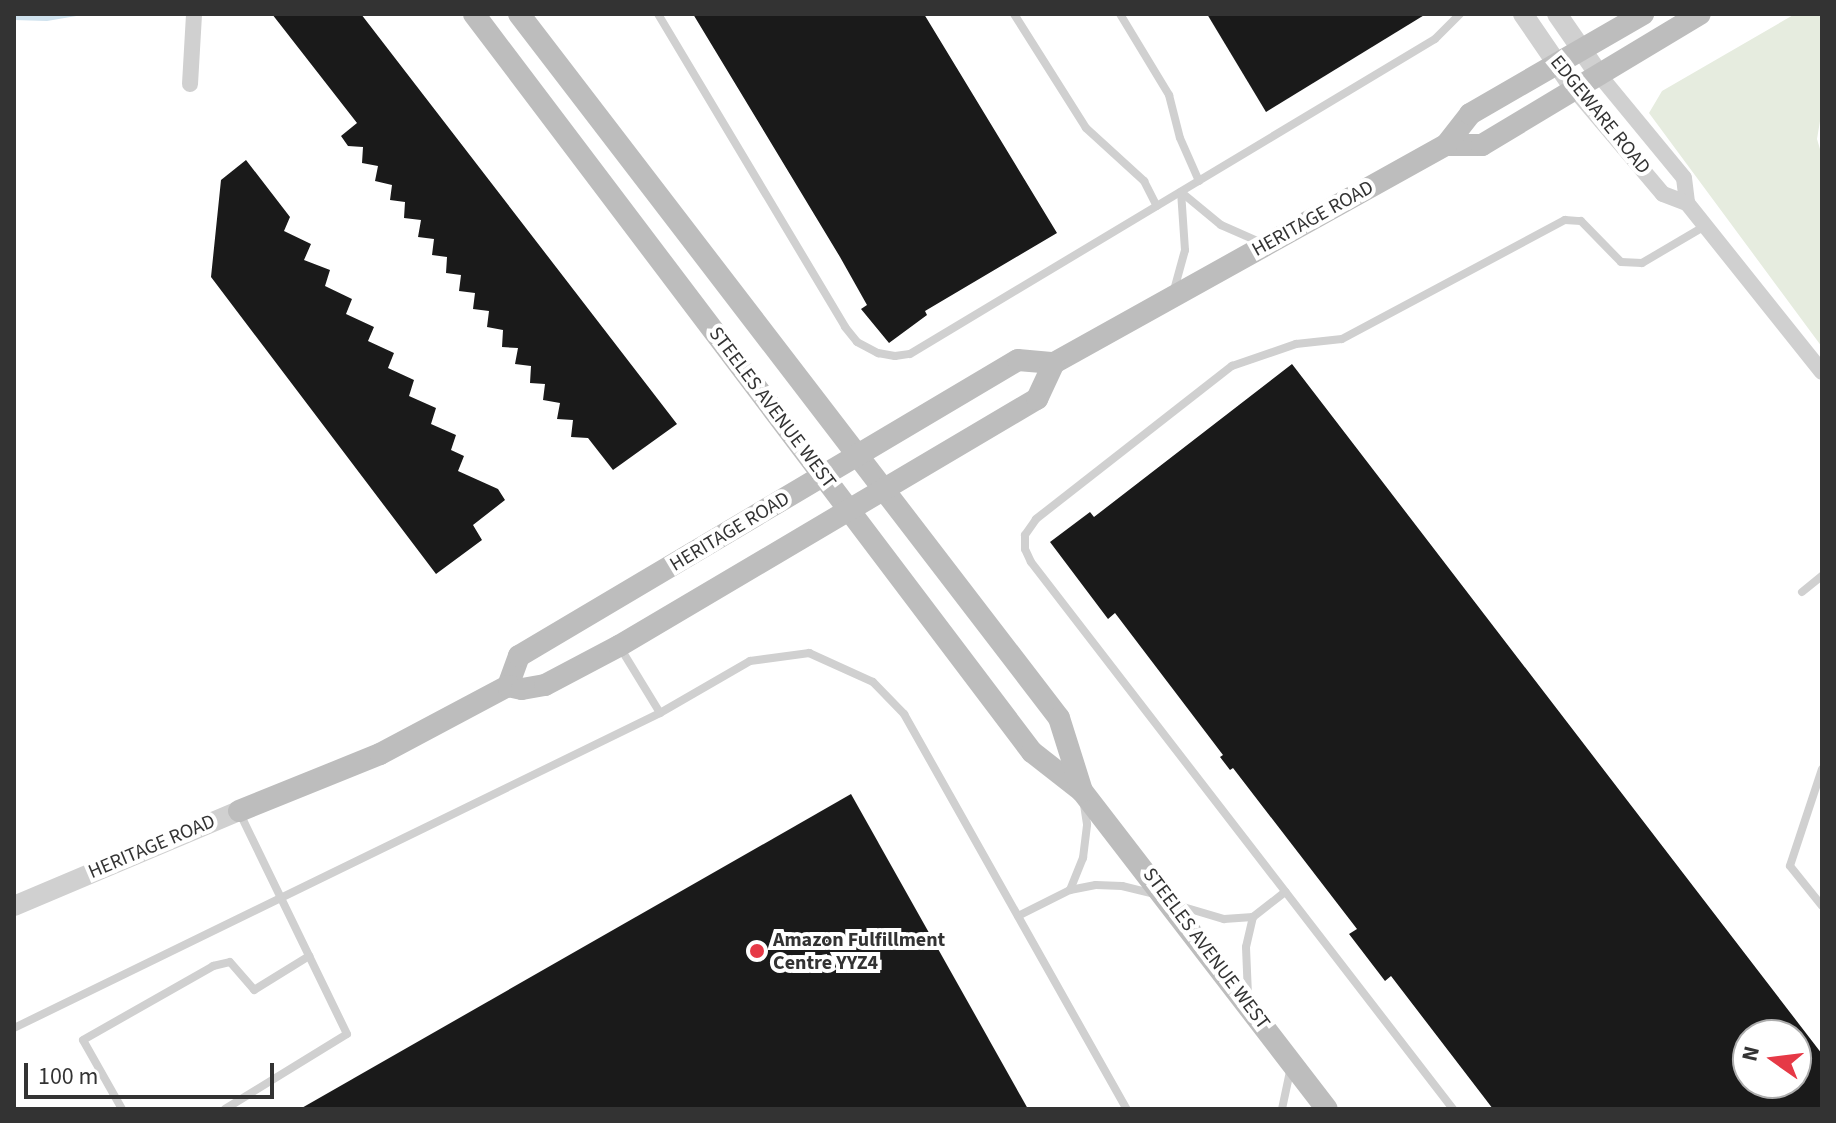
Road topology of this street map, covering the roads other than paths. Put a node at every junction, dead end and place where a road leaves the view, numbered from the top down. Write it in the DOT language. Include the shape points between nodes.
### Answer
graph roads {
  1 [pos="194,14"];
  2 [pos="474,14"];
  3 [pos="519,14"];
  4 [pos="658,14"];
  5 [pos="1014,14"];
  6 [pos="1120,14"];
  7 [pos="1460,14"];
  8 [pos="1523,14"];
  9 [pos="1557,14"];
  10 [pos="1643,14"];
  11 [pos="1700,14"];
  12 [pos="1582,49"];
  13 [pos="1557,64"];
  14 [pos="1600,76"];
  15 [pos="190,84"];
  16 [pos="1575,90"];
  17 [pos="1446,145"];
  18 [pos="1199,181"];
  19 [pos="1181,192"];
  20 [pos="1687,203"];
  21 [pos="1157,206"];
  22 [pos="1705,226"];
  23 [pos="1266,245"];
  24 [pos="1172,298"];
  25 [pos="1054,363"];
  26 [pos="1822,372"];
  27 [pos="859,456"];
  28 [pos="824,476"];
  29 [pos="884,489"];
  30 [pos="850,510"];
  31 [pos="1822,576"];
  32 [pos="1802,592"];
  33 [pos="619,646"];
  34 [pos="508,686"];
  35 [pos="660,713"];
  36 [pos="1822,769"];
  37 [pos="1082,791"];
  38 [pos="239,811"];
  39 [pos="1070,890"];
  40 [pos="1285,892"];
  41 [pos="281,900"];
  42 [pos="1171,902"];
  43 [pos="14,906"];
  44 [pos="1822,906"];
  45 [pos="1018,916"];
  46 [pos="1253,917"];
  47 [pos="309,956"];
  48 [pos="1250,1007"];
  49 [pos="14,1028"];
  50 [pos="1291,1061"];
  51 [pos="122,1109"];
  52 [pos="225,1109"];
  53 [pos="1127,1109"];
  54 [pos="1282,1109"];
  55 [pos="1327,1109"];
  56 [pos="1453,1109"];
  1 -- 15 [label="street"];
  2 -- 28 [label="main road, STEELES AVENUE WEST"];
  3 -- 27 [label="main road, STEELES AVENUE WEST"];
  4 -- 21 [label="lane" via="845,327 857,342 878,353 910,354"];
  5 -- 21 [label="lane" via="1086,128 1144,181"];
  6 -- 18 [label="lane" via="1169,95"];
  7 -- 18 [label="lane" via="1435,39"];
  8 -- 13 [label="street, EDGEWARE ROAD"];
  9 -- 12 [label="street, EDGEWARE ROAD"];
  10 -- 12 [label="main road, HERITAGE ROAD"];
  11 -- 14 [label="main road, HERITAGE ROAD"];
  12 -- 13 [label="main road, HERITAGE ROAD"];
  12 -- 14 [label="street, EDGEWARE ROAD"];
  13 -- 16 [label="street, EDGEWARE ROAD"];
  13 -- 17 [label="main road, HERITAGE ROAD" via="1470,114"];
  14 -- 16 [label="main road, HERITAGE ROAD"];
  14 -- 20 [label="street, EDGEWARE ROAD" via="1684,178"];
  16 -- 17 [label="main road, HERITAGE ROAD" via="1482,145"];
  16 -- 20 [label="street, EDGEWARE ROAD" via="1663,194"];
  17 -- 23 [label="main road, HERITAGE ROAD"];
  18 -- 19 [label="lane"];
  19 -- 21 [label="lane"];
  19 -- 23 [label="lane" via="1221,225"];
  19 -- 24 [label="lane" via="1185,250"];
  20 -- 22 [label="street, EDGEWARE ROAD"];
  22 -- 26 [label="street, EDGEWARE ROAD"];
  22 -- 40 [label="lane" via="1642,263 1621,262 1581,221 1565,220 1342,339 1296,344 1232,366 1029,526 1024,542 1031,562"];
  23 -- 24 [label="main road, HERITAGE ROAD"];
  24 -- 25 [label="main road, HERITAGE ROAD"];
  25 -- 27 [label="main road, HERITAGE ROAD" via="1018,360"];
  25 -- 29 [label="main road, HERITAGE ROAD" via="1037,399"];
  27 -- 28 [label="main road, HERITAGE ROAD"];
  27 -- 29 [label="main road, STEELES AVENUE WEST"];
  28 -- 30 [label="main road, STEELES AVENUE WEST"];
  28 -- 34 [label="main road, HERITAGE ROAD" via="519,656"];
  29 -- 30 [label="main road, HERITAGE ROAD"];
  29 -- 37 [label="main road, STEELES AVENUE WEST" via="1059,718"];
  30 -- 33 [label="main road, HERITAGE ROAD"];
  30 -- 37 [label="main road, STEELES AVENUE WEST" via="1032,752"];
  31 -- 32 [label="lane"];
  33 -- 34 [label="main road, HERITAGE ROAD" via="545,685"];
  33 -- 35 [label="lane"];
  34 -- 38 [label="main road, HERITAGE ROAD" via="380,754"];
  35 -- 41 [label="lane"];
  35 -- 45 [label="lane" via="750,661 783,655 809,653 873,682 904,714"];
  36 -- 44 [label="lane" via="1790,866"];
  37 -- 39 [label="lane" via="1087,824 1083,858"];
  37 -- 42 [label="main road, STEELES AVENUE WEST"];
  38 -- 41 [label="lane"];
  38 -- 43 [label="street, HERITAGE ROAD"];
  39 -- 42 [label="lane" via="1122,886"];
  39 -- 45 [label="lane"];
  40 -- 46 [label="lane"];
  40 -- 56 [label="lane"];
  41 -- 47 [label="lane"];
  41 -- 49 [label="lane"];
  42 -- 46 [label="lane" via="1210,916"];
  42 -- 48 [label="main road, STEELES AVENUE WEST"];
  45 -- 53 [label="lane"];
  46 -- 48 [label="lane" via="1246,947"];
  47 -- 51 [label="lane" via="254,990 230,962 213,966 83,1040"];
  47 -- 52 [label="lane" via="347,1034"];
  48 -- 50 [label="main road, STEELES AVENUE WEST"];
  50 -- 54 [label="lane"];
  50 -- 55 [label="main road, STEELES AVENUE WEST"];
}
